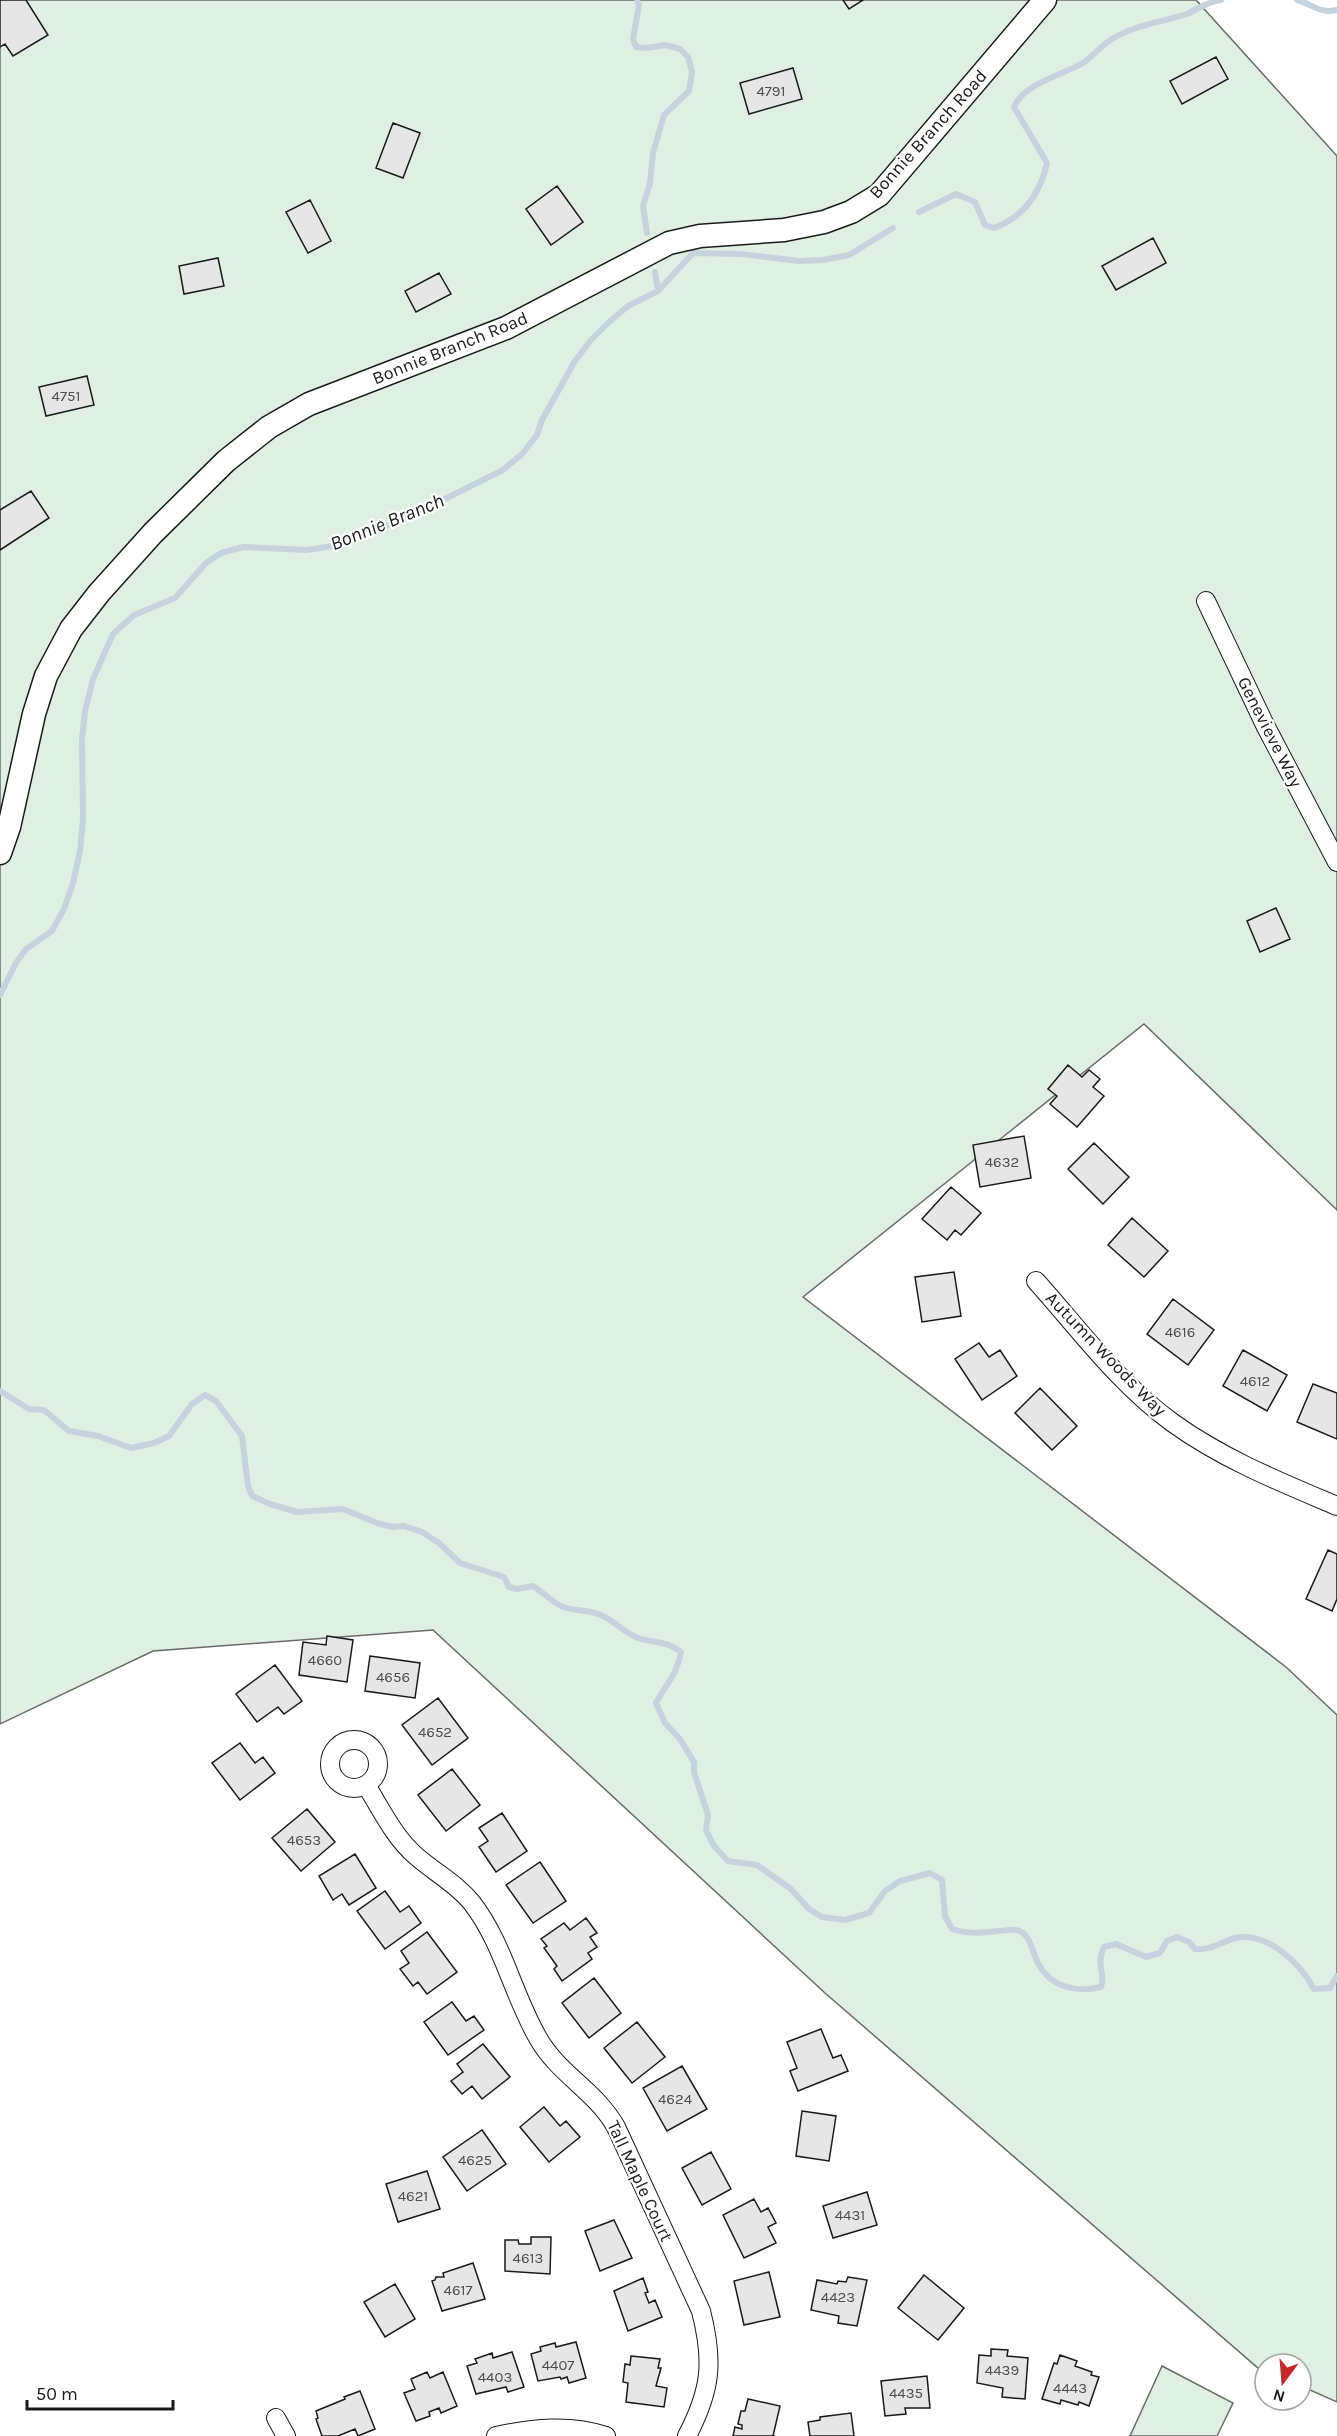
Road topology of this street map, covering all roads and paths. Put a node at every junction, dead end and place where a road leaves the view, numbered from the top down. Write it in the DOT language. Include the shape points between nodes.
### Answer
graph roads {
  1 [pos="1045,0"];
  2 [pos="1206,601"];
  3 [pos="0,853"];
  4 [pos="1337,862"];
  5 [pos="1036,1281"];
  6 [pos="1337,1506"];
  7 [pos="366,1785"];
  8 [pos="276,2418"];
  9 [pos="286,2436"];
  10 [pos="496,2436"];
  11 [pos="606,2436"];
  12 [pos="687,2436"];
  1 -- 3 [label="street, Bonnie Branch Road" via="879,195 851,212 784,230 700,236 669,243 506,328 309,404 269,427 226,461 99,593 58,649 34,714"];
  2 -- 4 [label="street, Genevieve Way"];
  5 -- 6 [label="street, Autumn Woods Way" via="1099,1353 1172,1422 1255,1471"];
  7 -- 12 [label="street, Tall Maple Court" via="399,1838 415,1856 470,1900 485,1920 549,2056 605,2109 616,2127 701,2311 708,2338 708,2385"];
  8 -- 9 [label="street"];
  10 -- 11 [label="street" via="528,2429 565,2428"];
}
